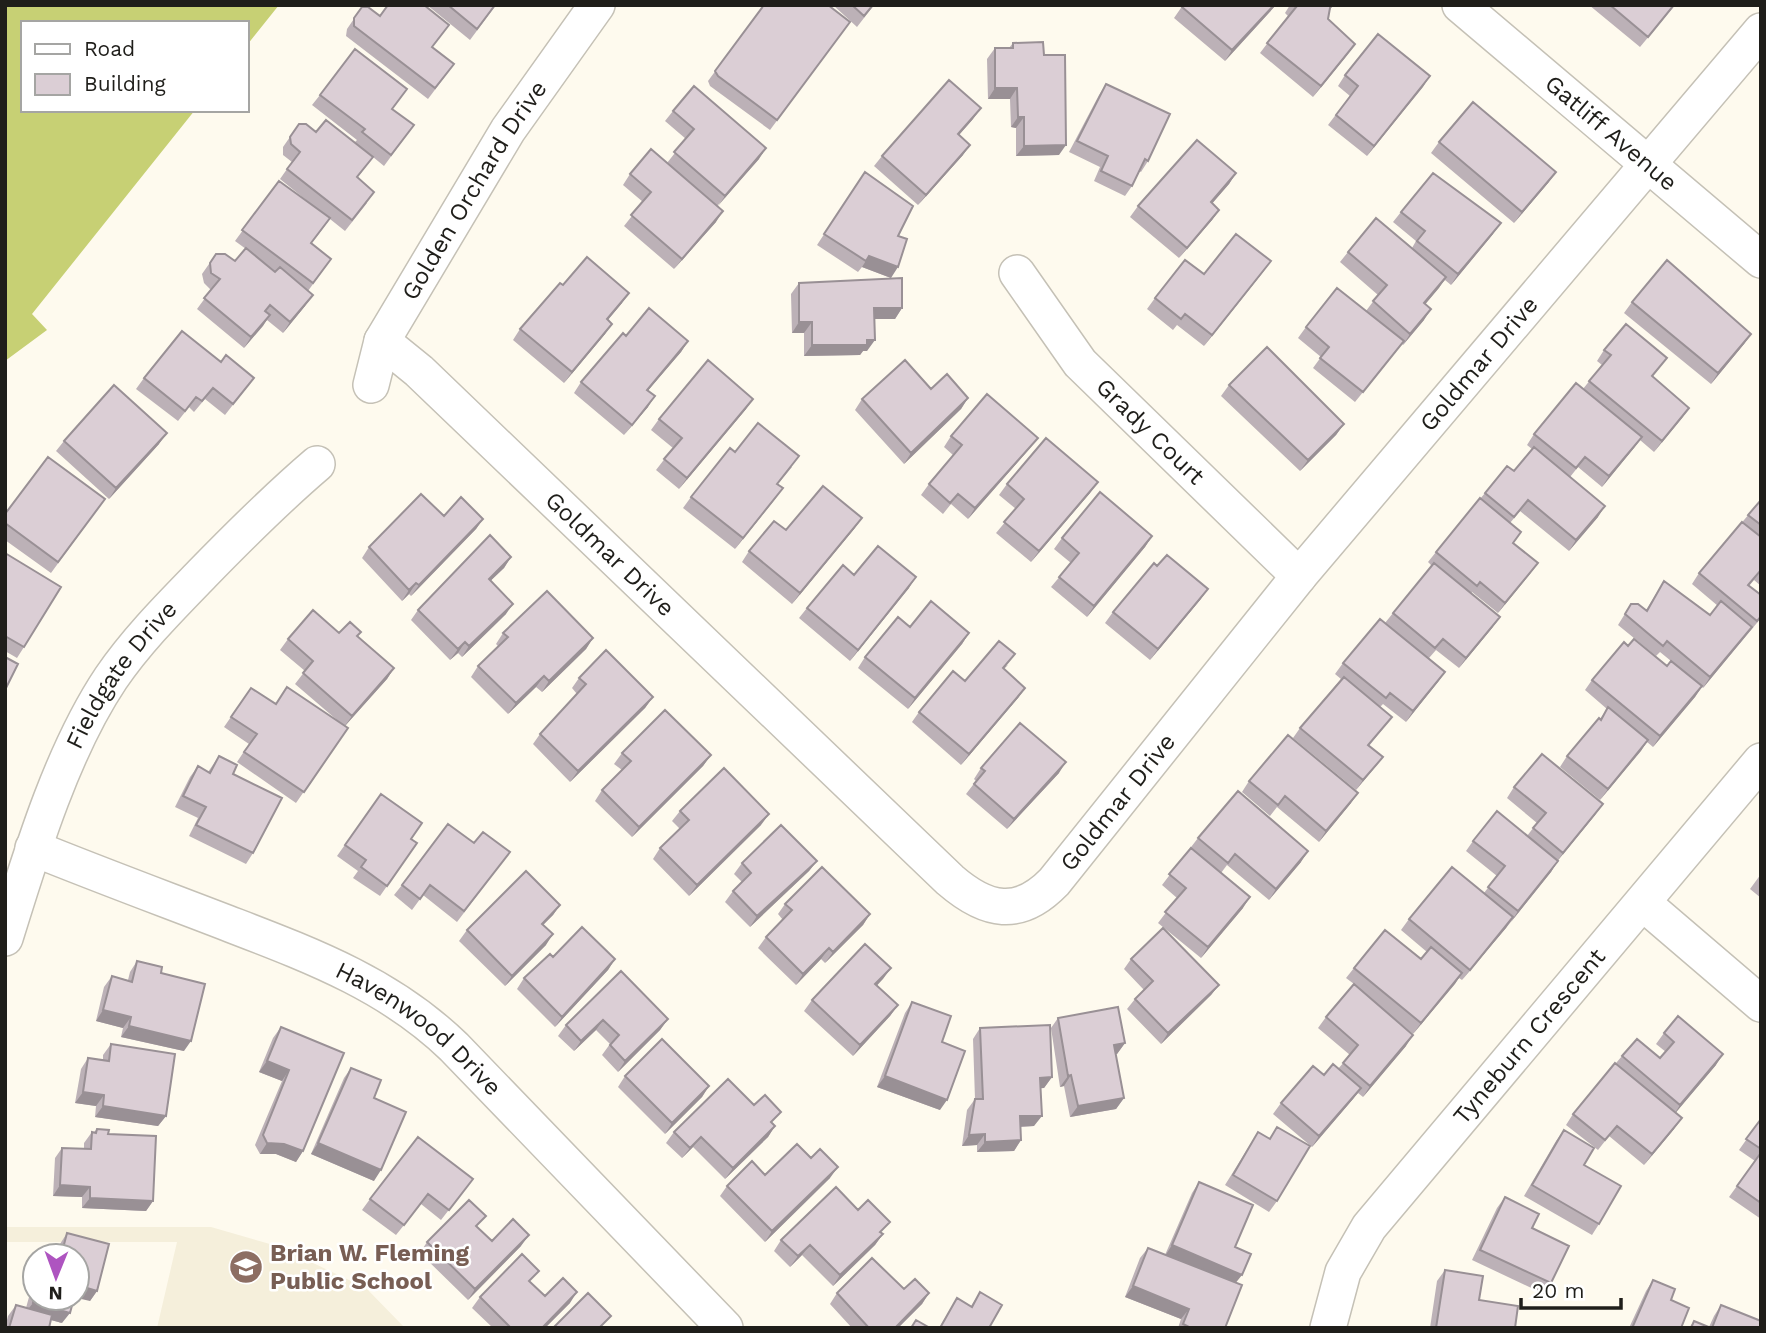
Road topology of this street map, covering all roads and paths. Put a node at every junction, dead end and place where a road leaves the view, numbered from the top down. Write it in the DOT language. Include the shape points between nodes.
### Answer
graph roads {
  1 [pos="597,5"];
  2 [pos="1460,5"];
  3 [pos="1761,31"];
  4 [pos="1646,163"];
  5 [pos="1761,261"];
  6 [pos="1017,273"];
  7 [pos="382,341"];
  8 [pos="371,385"];
  9 [pos="317,464"];
  10 [pos="1299,576"];
  11 [pos="1761,761"];
  12 [pos="33,848"];
  13 [pos="1643,904"];
  14 [pos="5,938"];
  15 [pos="1761,1004"];
  16 [pos="725,1328"];
  17 [pos="1328,1328"];
  1 -- 7 [label="street, Golden Orchard Drive" via="508,130"];
  2 -- 4 [label="street, Gatliff Avenue"];
  3 -- 4 [label="street, Goldmar Drive"];
  4 -- 5 [label="street, Gatliff Avenue"];
  4 -- 10 [label="street, Goldmar Drive"];
  6 -- 10 [label="street, Grady Court" via="1080,363"];
  7 -- 8 [label="street, Golden Orchard Drive"];
  7 -- 10 [label="street, Goldmar Drive" via="419,371 950,880 992,906 1023,904 1042,895"];
  9 -- 12 [label="street, Fieldgate Drive" via="256,517 155,622 111,679 80,735"];
  11 -- 13 [label="street, Tyneburn Crescent"];
  12 -- 14 [label="street, Fieldgate Drive"];
  12 -- 16 [label="street, Havenwood Drive" via="339,967 427,1020"];
  13 -- 15 [label="street"];
  13 -- 17 [label="street, Tyneburn Crescent" via="1369,1227 1343,1272"];
}
